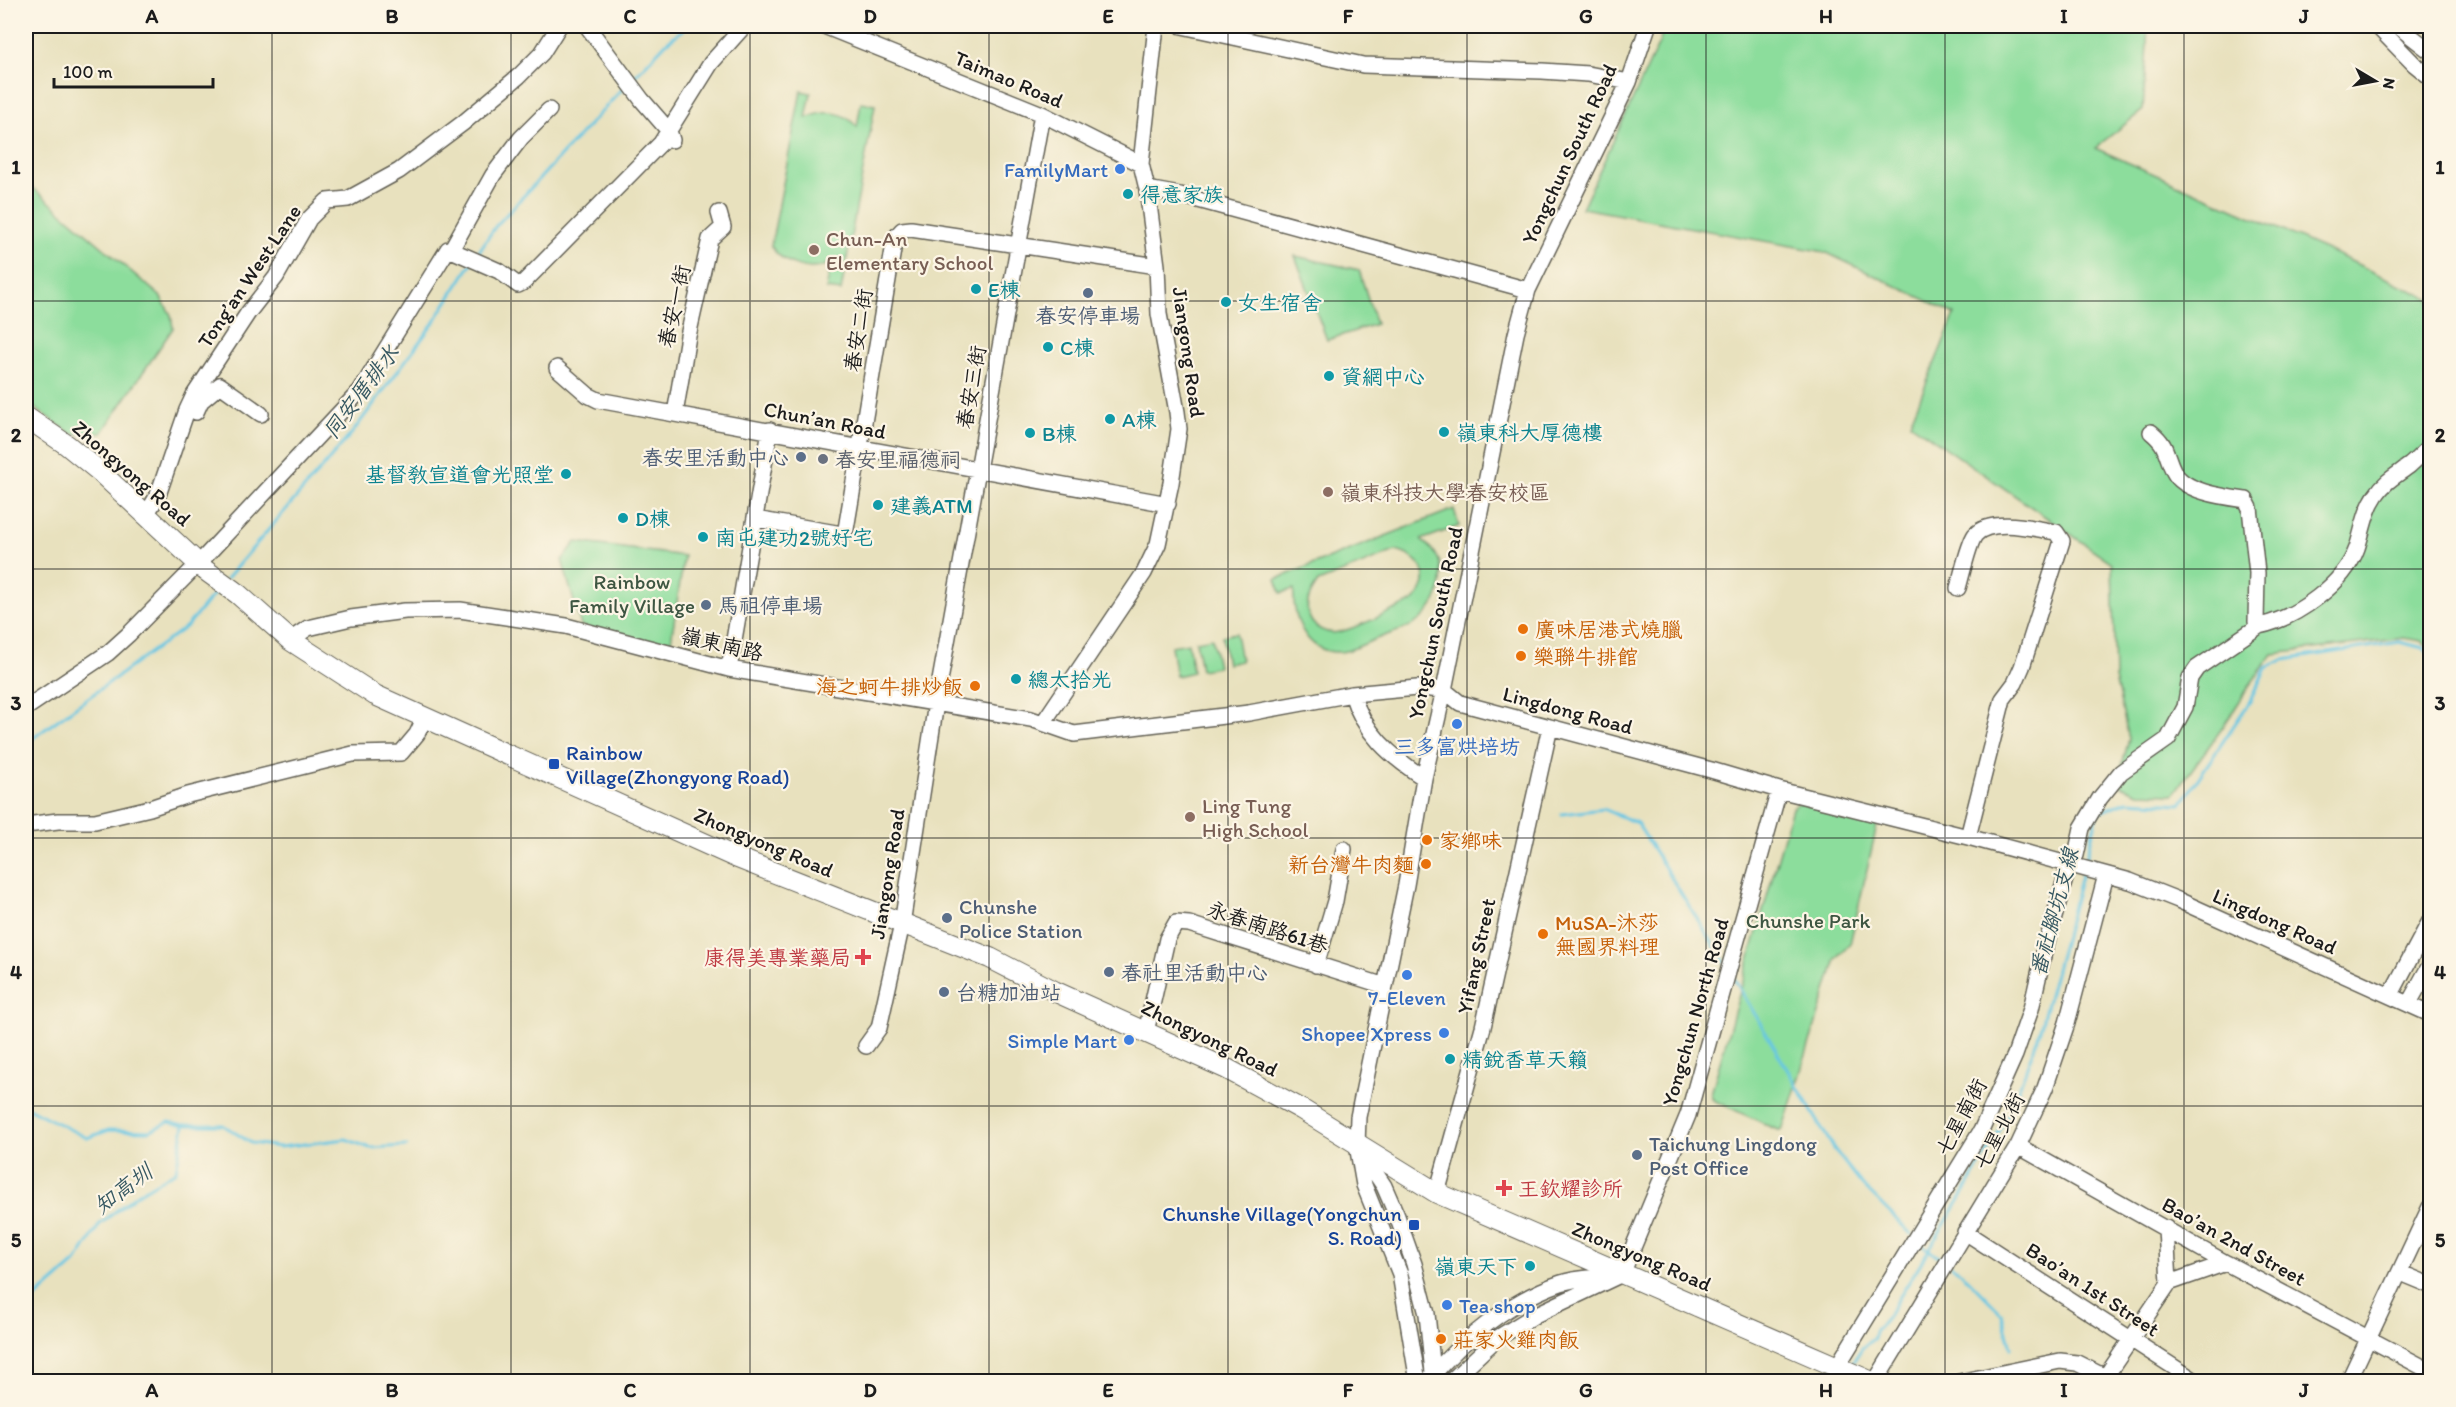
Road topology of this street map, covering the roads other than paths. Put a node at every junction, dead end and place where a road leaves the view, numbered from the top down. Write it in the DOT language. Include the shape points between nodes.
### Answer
graph roads {
  1 [pos="559,26"];
  2 [pos="587,26"];
  3 [pos="744,26"];
  4 [pos="824,26"];
  5 [pos="1156,26"];
  6 [pos="1182,26"];
  7 [pos="1647,26"];
  8 [pos="2377,26"];
  9 [pos="2398,26"];
  10 [pos="2430,51"];
  11 [pos="2430,77"];
  12 [pos="1629,82"];
  13 [pos="549,110"];
  14 [pos="1042,114"];
  15 [pos="670,135"];
  16 [pos="1141,164"];
  17 [pos="1147,189"];
  18 [pos="718,213"];
  19 [pos="1017,246"];
  20 [pos="454,251"];
  21 [pos="1157,266"];
  22 [pos="1528,290"];
  23 [pos="556,368"];
  24 [pos="261,414"];
  25 [pos="675,414"];
  26 [pos="26,417"];
  27 [pos="770,430"];
  28 [pos="2151,432"];
  29 [pos="177,443"];
  30 [pos="2430,446"];
  31 [pos="860,448"];
  32 [pos="978,469"];
  33 [pos="1168,504"];
  34 [pos="146,515"];
  35 [pos="755,519"];
  36 [pos="201,567"];
  37 [pos="1958,588"];
  38 [pos="2259,626"];
  39 [pos="290,640"];
  40 [pos="729,669"];
  41 [pos="1444,690"];
  42 [pos="1352,694"];
  43 [pos="936,704"];
  44 [pos="26,708"];
  45 [pos="424,719"];
  46 [pos="1043,723"];
  47 [pos="1550,727"];
  48 [pos="1424,778"];
  49 [pos="1779,790"];
  50 [pos="26,825"];
  51 [pos="1968,837"];
  52 [pos="1344,849"];
  53 [pos="2074,867"];
  54 [pos="2102,874"];
  55 [pos="2430,921"];
  56 [pos="902,924"];
  57 [pos="1316,965"];
  58 [pos="2430,965"];
  59 [pos="1385,986"];
  60 [pos="2390,996"];
  61 [pos="2409,1003"];
  62 [pos="2430,1014"];
  63 [pos="1146,1032"];
  64 [pos="866,1046"];
  65 [pos="1357,1145"];
  66 [pos="2018,1146"];
  67 [pos="1437,1193"];
  68 [pos="2430,1207"];
  69 [pos="2166,1228"];
  70 [pos="1965,1232"];
  71 [pos="2226,1263"];
  72 [pos="2401,1273"];
  73 [pos="1622,1274"];
  74 [pos="2169,1283"];
  75 [pos="2430,1285"];
  76 [pos="2369,1338"];
  77 [pos="2132,1339"];
  78 [pos="1841,1367"];
  79 [pos="2430,1371"];
  80 [pos="1431,1379"];
  81 [pos="2104,1379"];
  82 [pos="1870,1380"];
  83 [pos="1418,1382"];
  84 [pos="1450,1382"];
  85 [pos="1959,1382"];
  86 [pos="2197,1382"];
  87 [pos="2348,1382"];
  1 -- 29 [label="street, Tong’an West Lane" via="542,53 519,76 399,171 348,199 327,201 316,211 276,277 194,395"];
  2 -- 15 [label="street"];
  3 -- 15 [label="street" via="711,63"];
  4 -- 14 [label="street, Taimao Road"];
  5 -- 16 [label="street, Jiangong Road"];
  6 -- 12 [label="street" via="1363,65 1542,71"];
  7 -- 12 [label="street, Yongchun South Road"];
  8 -- 11 [label="street"];
  9 -- 10 [label="street"];
  12 -- 22 [label="street, Yongchun South Road"];
  13 -- 20 [label="street" via="493,175"];
  14 -- 16 [label="street, Taimao Road"];
  14 -- 19 [label="street, 春安三街"];
  15 -- 20 [label="street" via="524,282 518,285 499,271"];
  16 -- 17 [label="street, Jiangong Road"];
  17 -- 21 [label="street, Jiangong Road"];
  17 -- 22 [label="street"];
  18 -- 25 [label="street, 春安一街" via="723,227 710,239"];
  19 -- 21 [label="street, 春安二街"];
  19 -- 31 [label="street, 春安二街" via="911,229 902,230 895,238"];
  19 -- 32 [label="street, 春安三街"];
  20 -- 36 [label="street" via="448,249 360,391"];
  21 -- 33 [label="street, Jiangong Road" via="1160,314 1179,429"];
  22 -- 41 [label="street, Yongchun South Road"];
  23 -- 25 [label="street, Chun’an Road" via="597,400"];
  24 -- 29 [label="street" via="219,386 201,401 186,439"];
  25 -- 27 [label="street, Chun’an Road"];
  26 -- 34 [label="main road, Zhongyong Road" via="67,445"];
  27 -- 31 [label="street, Chun’an Road"];
  27 -- 35 [label="street"];
  28 -- 38 [label="street" via="2166,446 2175,475 2184,482 2201,491 2246,500 2257,573"];
  29 -- 34 [label="street, Tong’an West Lane" via="158,495"];
  30 -- 38 [label="street, 七星南街" via="2389,479 2376,495 2349,567 2331,588 2284,617"];
  31 -- 32 [label="street, Chun’an Road"];
  31 -- 35 [label="street, 春安二街" via="842,534"];
  32 -- 33 [label="street, Chun’an Road"];
  32 -- 43 [label="street, 春安三街"];
  33 -- 46 [label="street, Jiangong Road" via="1158,544 1144,573"];
  34 -- 36 [label="main road, Zhongyong Road"];
  35 -- 40 [label="street"];
  36 -- 39 [label="main road, Zhongyong Road"];
  36 -- 44 [label="street" via="108,653"];
  37 -- 51 [label="street" via="1974,536 1982,529 2012,525 2056,532 2062,540 2022,667 2003,699"];
  38 -- 53 [label="street, 七星南街" via="2197,668 2190,678 2185,706 2168,739 2121,772 2100,798 2082,828"];
  39 -- 40 [label="street, 嶺東南路" via="304,629 351,618 405,611 460,610 566,626"];
  39 -- 45 [label="main road, Zhongyong Road" via="361,687"];
  40 -- 43 [label="street, 嶺東南路"];
  41 -- 42 [label="street, Lingdong Road" via="1417,688"];
  41 -- 47 [label="street, Lingdong Road" via="1460,703"];
  41 -- 48 [label="street, Yongchun South Road"];
  42 -- 46 [label="street, Lingdong Road" via="1249,713 1074,734"];
  42 -- 48 [label="street" via="1371,735"];
  43 -- 46 [label="street, 嶺東南路"];
  43 -- 56 [label="street, Jiangong Road"];
  45 -- 50 [label="street" via="401,753 353,754 95,821"];
  45 -- 56 [label="main road, Zhongyong Road" via="735,857"];
  47 -- 49 [label="street, Lingdong Road"];
  47 -- 67 [label="street, Yifang Street" via="1482,1027"];
  48 -- 59 [label="street, Yongchun South Road"];
  49 -- 51 [label="street, Lingdong Road"];
  49 -- 73 [label="street, Yongchun North Road" via="1688,1115"];
  51 -- 53 [label="street, Lingdong Road"];
  52 -- 57 [label="street" via="1335,901"];
  53 -- 54 [label="street, Lingdong Road"];
  53 -- 78 [label="street, 七星南街" via="2044,952 2031,1009 1996,1101"];
  54 -- 60 [label="street, Lingdong Road" via="2163,894"];
  54 -- 66 [label="street, 七星北街" via="2067,1023 2045,1088"];
  55 -- 60 [label="street"];
  56 -- 63 [label="main road, Zhongyong Road" via="990,958"];
  56 -- 64 [label="street, Jiangong Road" via="879,1028"];
  57 -- 59 [label="street, 永春南路61巷"];
  57 -- 63 [label="street, 永春南路61巷" via="1176,923 1167,939"];
  58 -- 61 [label="street"];
  59 -- 65 [label="street, Yongchun South Road" via="1358,1117"];
  60 -- 61 [label="street, Lingdong Road"];
  61 -- 62 [label="street, Lingdong Road"];
  63 -- 65 [label="main road, Zhongyong Road" via="1227,1069"];
  65 -- 67 [label="main road, Zhongyong Road"];
  65 -- 80 [label="street" via="1384,1186 1411,1255 1427,1314"];
  65 -- 83 [label="street, Yongchun South Road" via="1364,1185 1400,1274"];
  66 -- 69 [label="street, Bao’an 2nd Street"];
  66 -- 70 [label="street, 七星北街"];
  67 -- 73 [label="main road, Zhongyong Road"];
  68 -- 72 [label="street"];
  69 -- 71 [label="street, Bao’an 2nd Street"];
  69 -- 74 [label="street"];
  70 -- 77 [label="street, Bao’an 1st Street"];
  70 -- 82 [label="street, 七星北街"];
  71 -- 74 [label="street"];
  71 -- 76 [label="street, Bao’an 2nd Street"];
  72 -- 75 [label="street"];
  72 -- 76 [label="street"];
  73 -- 78 [label="main road, Zhongyong Road"];
  73 -- 80 [label="street" via="1562,1282 1527,1298 1464,1342"];
  73 -- 84 [label="street" via="1535,1315 1496,1339"];
  74 -- 77 [label="street"];
  76 -- 79 [label="street, Bao’an 2nd Street"];
  76 -- 87 [label="street"];
  77 -- 81 [label="street"];
  77 -- 86 [label="street, Bao’an 1st Street"];
  78 -- 82 [label="main road, Zhongyong Road"];
  81 -- 85 [label="street" via="2077,1362 2060,1361"];
}
